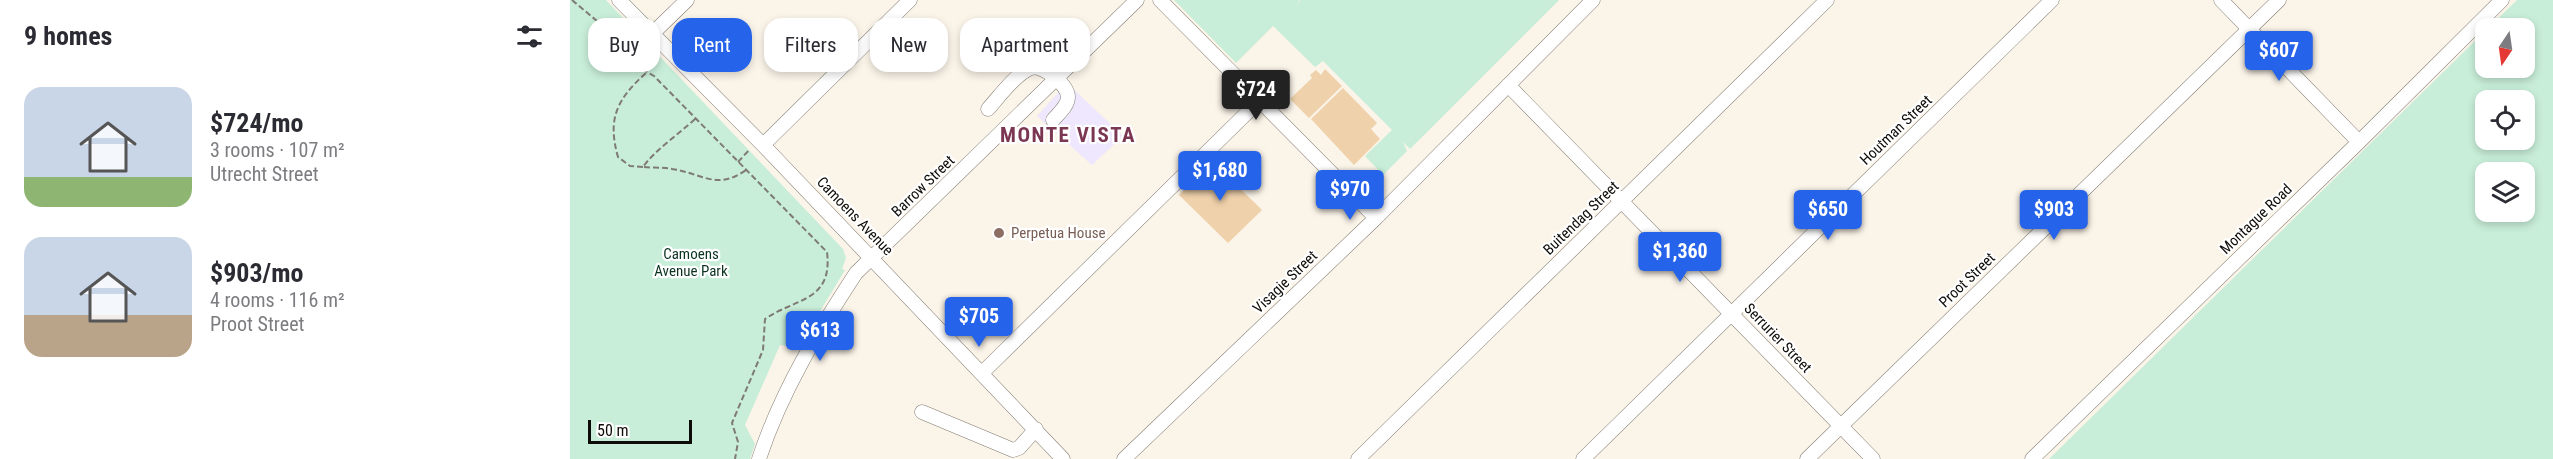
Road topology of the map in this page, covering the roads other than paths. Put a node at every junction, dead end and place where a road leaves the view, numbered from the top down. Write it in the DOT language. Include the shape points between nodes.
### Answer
graph roads {
  1 [pos="619,0"];
  2 [pos="687,0"];
  3 [pos="910,0"];
  4 [pos="1137,0"];
  5 [pos="1160,0"];
  6 [pos="1593,0"];
  7 [pos="1827,0"];
  8 [pos="2052,0"];
  9 [pos="2221,0"];
  10 [pos="2279,0"];
  11 [pos="2502,0"];
  12 [pos="636,18"];
  13 [pos="660,26"];
  14 [pos="2249,29"];
  15 [pos="660,43"];
  16 [pos="1056,79"];
  17 [pos="1508,85"];
  18 [pos="1259,101"];
  19 [pos="988,109"];
  20 [pos="1053,120"];
  21 [pos="2359,142"];
  22 [pos="756,147"];
  23 [pos="1622,201"];
  24 [pos="1376,218"];
  25 [pos="872,258"];
  26 [pos="1731,314"];
  27 [pos="982,374"];
  28 [pos="922,412"];
  29 [pos="1841,426"];
  30 [pos="1036,429"];
  31 [pos="759,459"];
  32 [pos="1063,459"];
  33 [pos="1124,459"];
  34 [pos="1358,459"];
  35 [pos="1583,459"];
  36 [pos="1807,459"];
  37 [pos="1874,459"];
  38 [pos="2032,459"];
  1 -- 12 [label="street, Camoens Avenue"];
  2 -- 13 [label="street"];
  3 -- 22 [label="street"];
  4 -- 16 [label="street, Barrow Street"];
  5 -- 18 [label="street"];
  6 -- 17 [label="street, Visagie Street"];
  7 -- 23 [label="street, Buitendag Street"];
  8 -- 26 [label="street, Houtman Street"];
  9 -- 14 [label="street"];
  10 -- 14 [label="street, Proot Street"];
  11 -- 21 [label="street, Montague Road"];
  14 -- 21 [label="street"];
  14 -- 29 [label="street, Proot Street"];
  15 -- 22 [label="street, Camoens Avenue"];
  16 -- 19 [label="street" via="1037,67 1023,71"];
  16 -- 20 [label="street" via="1068,98"];
  16 -- 25 [label="street, Barrow Street"];
  17 -- 23 [label="street, Serrurier Street"];
  17 -- 24 [label="street, Visagie Street"];
  18 -- 24 [label="street"];
  18 -- 27 [label="street"];
  21 -- 38 [label="street, Montague Road"];
  22 -- 25 [label="street, Camoens Avenue"];
  23 -- 26 [label="street, Serrurier Street"];
  23 -- 34 [label="street, Buitendag Street"];
  24 -- 33 [label="street, Visagie Street"];
  25 -- 27 [label="street, Camoens Avenue"];
  25 -- 31 [label="street, Barrow Street" via="856,273 826,318 769,429"];
  26 -- 29 [label="street, Serrurier Street"];
  26 -- 35 [label="street, Houtman Street"];
  27 -- 30 [label="street, Camoens Avenue"];
  28 -- 30 [label="street" via="1013,450"];
  29 -- 36 [label="street, Proot Street"];
  29 -- 37 [label="street, Serrurier Street"];
  30 -- 32 [label="street, Camoens Avenue"];
}
